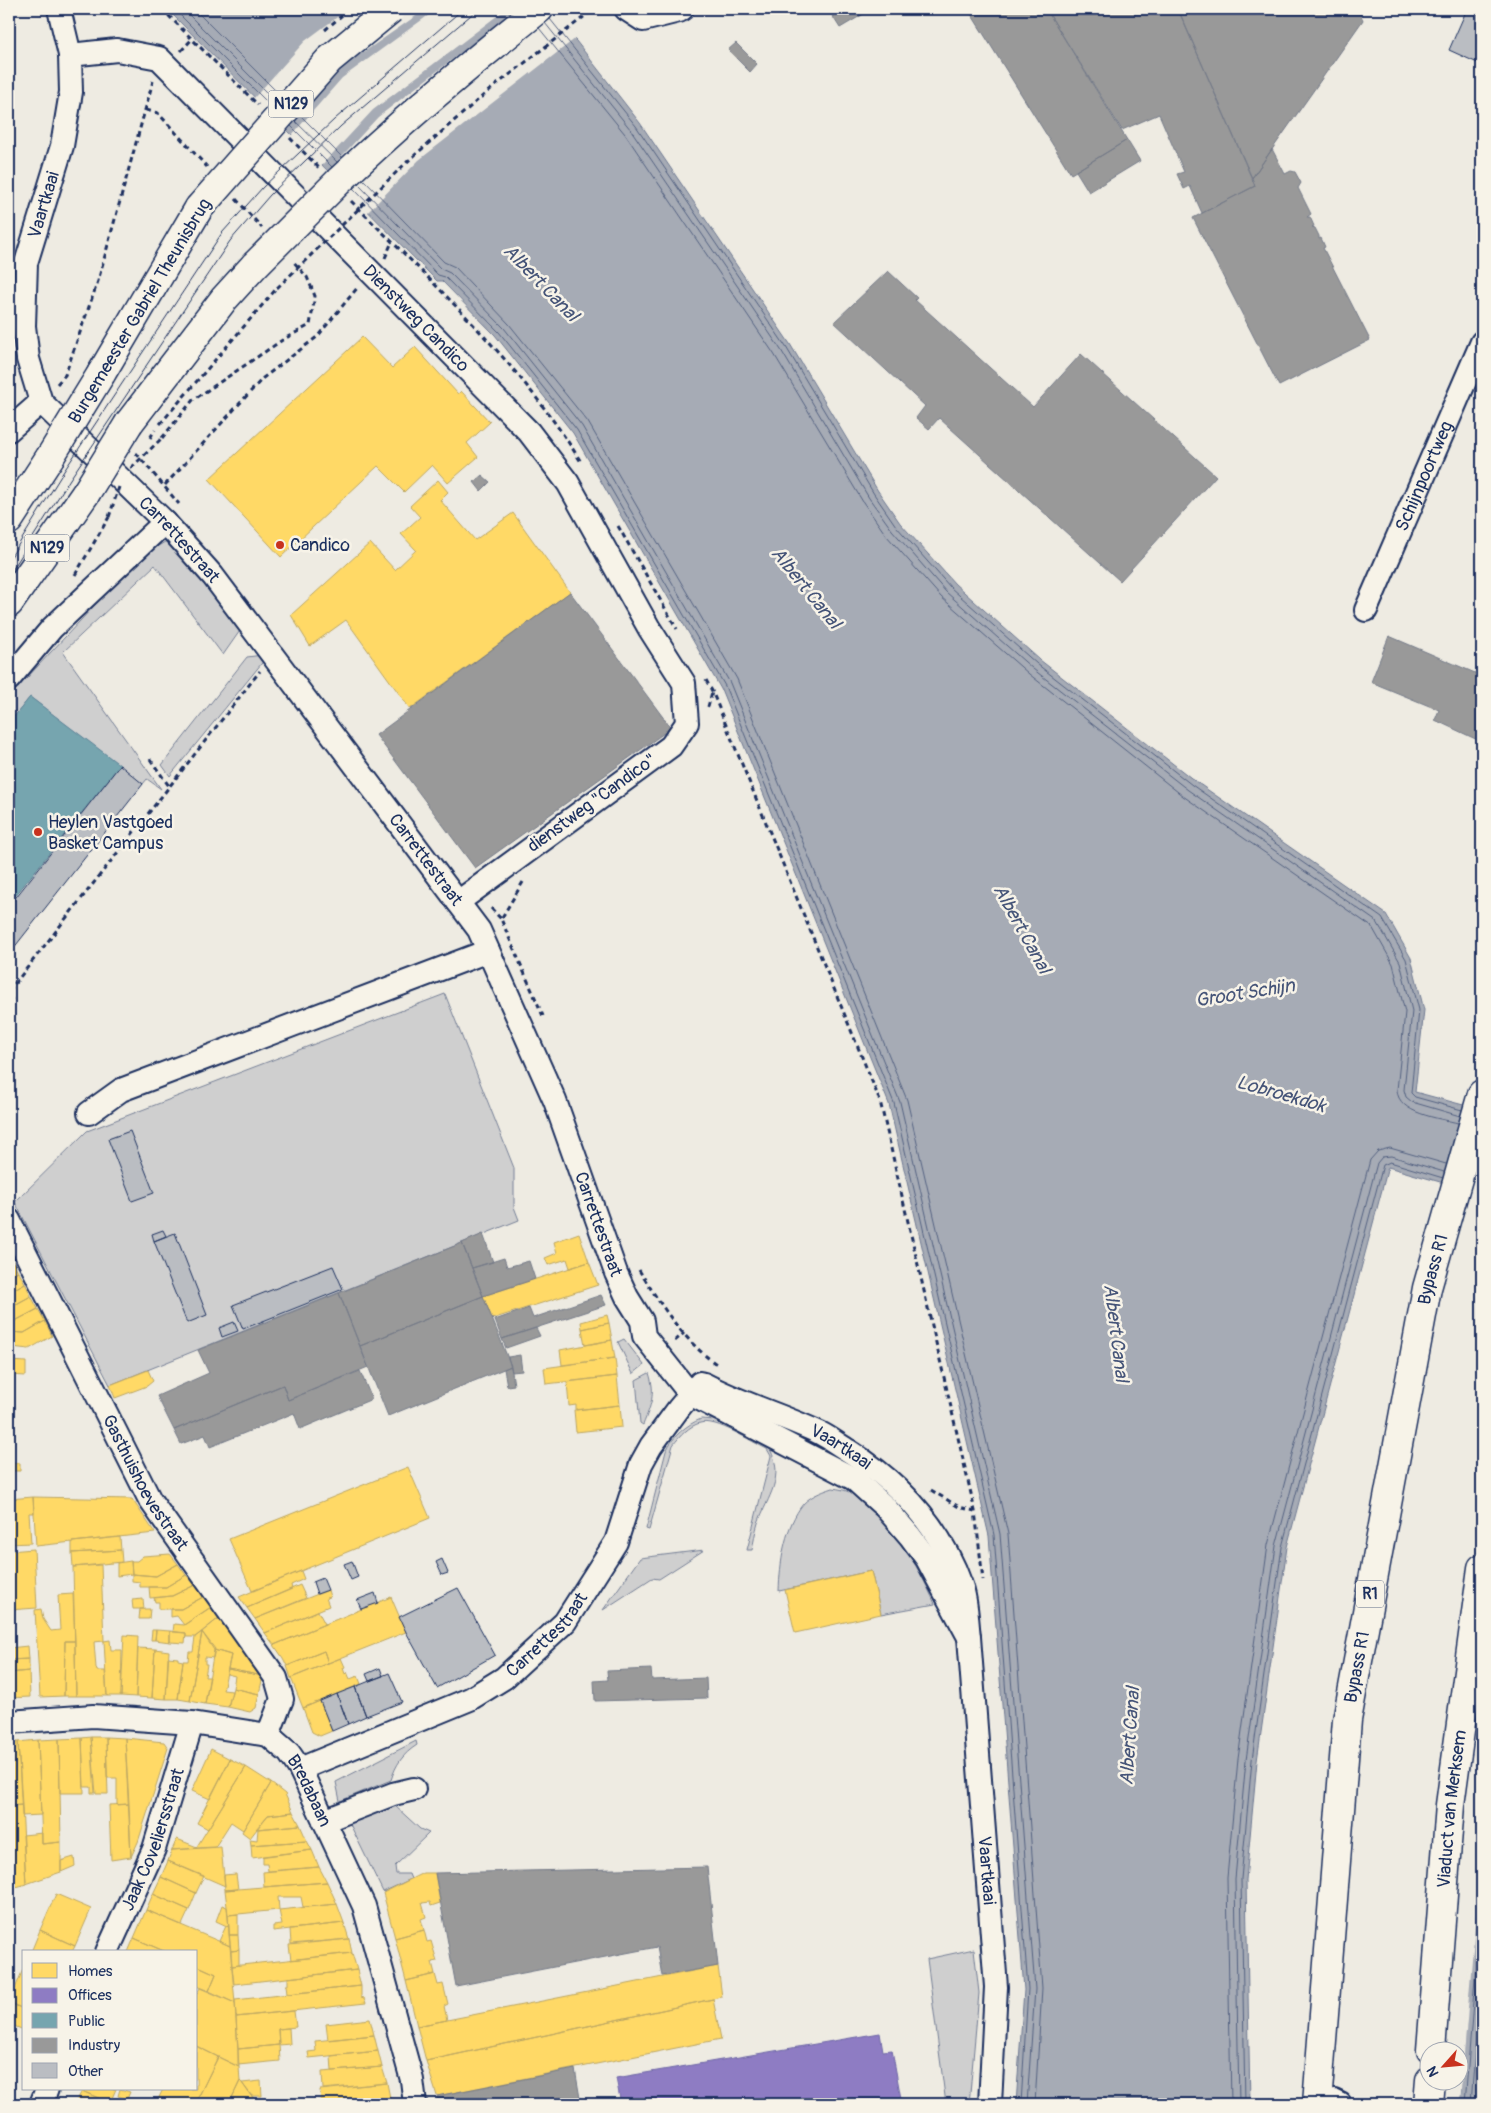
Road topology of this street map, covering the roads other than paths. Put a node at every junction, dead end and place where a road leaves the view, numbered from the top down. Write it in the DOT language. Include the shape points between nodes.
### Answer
graph roads {
  1 [pos="59,9"];
  2 [pos="391,9"];
  3 [pos="539,9"];
  4 [pos="626,9"];
  5 [pos="682,9"];
  6 [pos="70,54"];
  7 [pos="1482,342"];
  8 [pos="41,402"];
  9 [pos="9,430"];
  10 [pos="9,520"];
  11 [pos="165,522"];
  12 [pos="9,603"];
  13 [pos="1366,610"];
  14 [pos="9,678"];
  15 [pos="684,683"];
  16 [pos="458,902"];
  17 [pos="488,951"];
  18 [pos="1482,1094"];
  19 [pos="89,1113"];
  20 [pos="9,1220"];
  21 [pos="696,1388"];
  22 [pos="1482,1568"];
  23 [pos="9,1722"];
  24 [pos="192,1723"];
  25 [pos="268,1735"];
  26 [pos="300,1769"];
  27 [pos="414,1789"];
  28 [pos="324,1821"];
  29 [pos="108,1950"];
  30 [pos="1432,2040"];
  31 [pos="47,2090"];
  32 [pos="1429,2090"];
  33 [pos="1330,2103"];
  34 [pos="41,2104"];
  35 [pos="415,2104"];
  36 [pos="990,2104"];
  37 [pos="1428,2104"];
  1 -- 6 [label="street, Vaartkaai"];
  2 -- 10 [label="main road, Burgemeester Gabriel Theunisbrug / N129, bridge" via="329,60 199,208 101,374"];
  3 -- 12 [label="main road, N129, bridge" via="384,137 224,299 129,423 86,493"];
  4 -- 5 [label="street" via="643,20"];
  6 -- 8 [label="street, Vaartkaai" via="71,92 62,146 26,263 24,326 28,359"];
  6 -- 15 [label="street, Dienstweg Candico" via="117,50 159,58 529,432 568,483 649,628"];
  7 -- 13 [label="street, Schijnpoortweg"];
  8 -- 9 [label="street"];
  8 -- 11 [label="street, Carrettestraat"];
  11 -- 14 [label="street" via="52,628"];
  11 -- 16 [label="street, Carrettestraat" via="213,576"];
  15 -- 16 [label="street, dienstweg \"Candico\"" via="687,723 671,746"];
  16 -- 17 [label="street, Carrettestraat" via="479,930"];
  17 -- 19 [label="street" via="121,1090"];
  17 -- 21 [label="street, Carrettestraat" via="555,1101 616,1273 642,1321 644,1336"];
  18 -- 33 [label="main road, Bypass R1 / R1" via="1427,1288 1347,1720"];
  20 -- 25 [label="street, Gasthuishoevestraat" via="150,1500 276,1678 282,1698"];
  21 -- 26 [label="street, Carrettestraat" via="651,1446 641,1464 616,1542 565,1622 504,1678 470,1698"];
  21 -- 36 [label="street, Vaartkaai" via="854,1479 885,1507 927,1559 969,1637 996,1987"];
  22 -- 30 [label="main road, Viaduct van Merksem" via="1450,1805"];
  23 -- 24 [label="street, Bredabaan" via="93,1716"];
  24 -- 25 [label="street, Bredabaan"];
  24 -- 29 [label="street, Jaak Coveliersstraat" via="154,1849"];
  25 -- 26 [label="street, Bredabaan" via="290,1752"];
  26 -- 28 [label="street, Bredabaan"];
  27 -- 28 [label="street"];
  28 -- 35 [label="street, Bredabaan" via="364,1906 412,2080"];
  31 -- 34 [label="street"];
  32 -- 37 [label="main road"];
}
